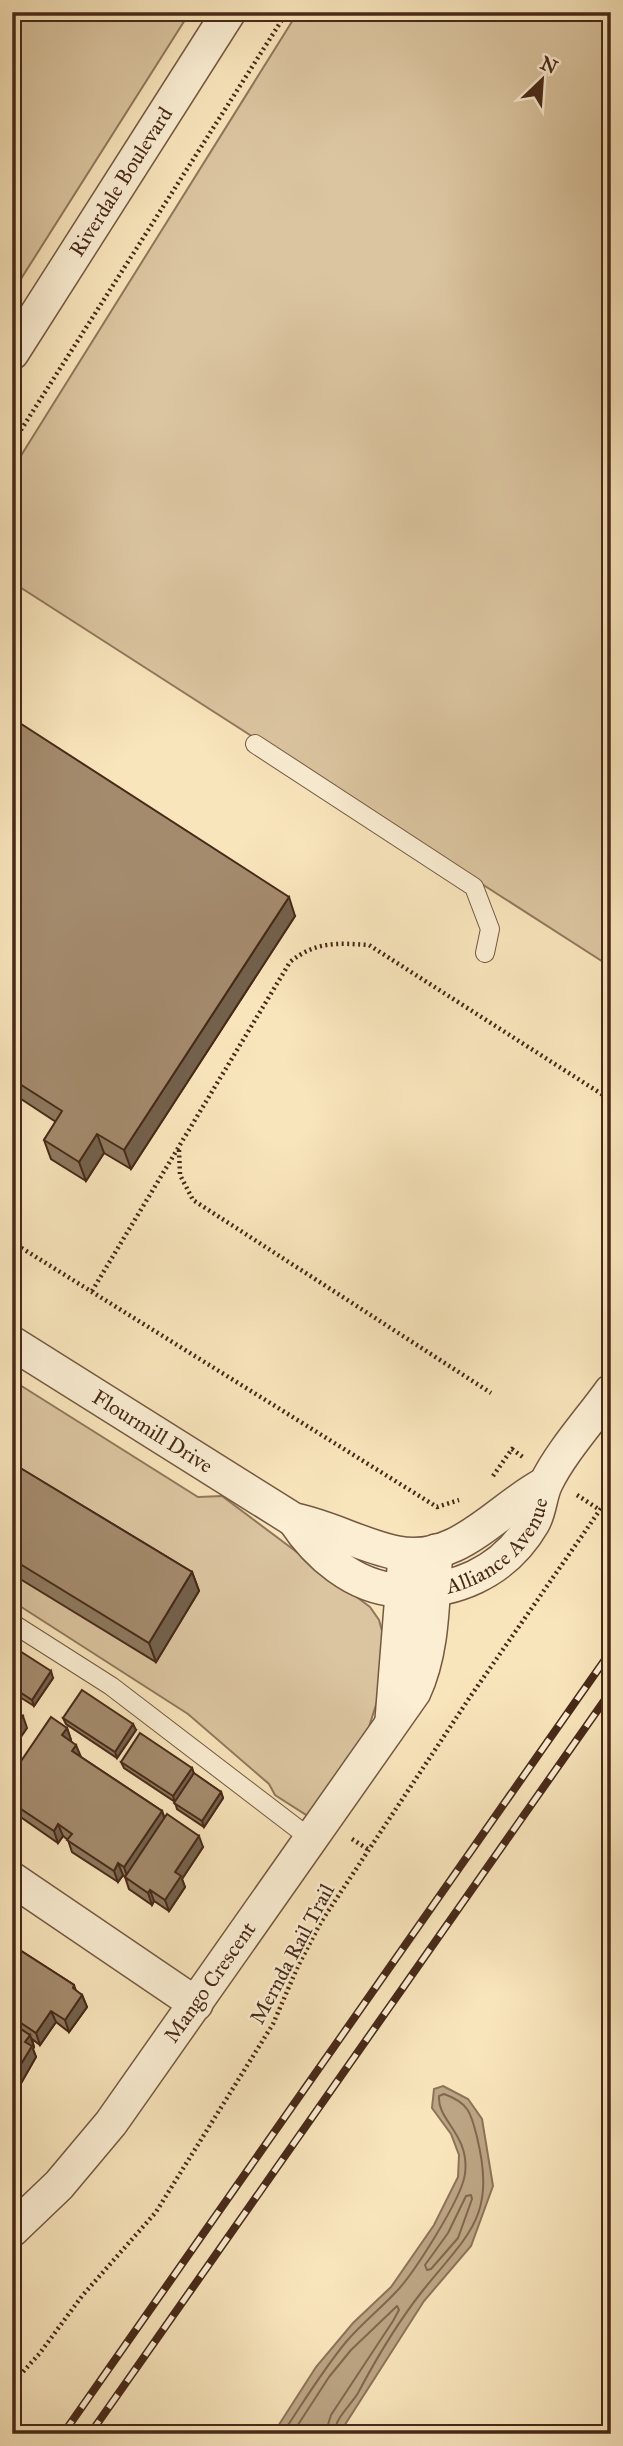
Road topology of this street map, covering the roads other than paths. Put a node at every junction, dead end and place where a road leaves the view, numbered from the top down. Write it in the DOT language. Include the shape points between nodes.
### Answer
graph roads {
  1 [pos="229,12"];
  2 [pos="12,353"];
  3 [pos="254,744"];
  4 [pos="485,953"];
  5 [pos="12,1343"];
  6 [pos="611,1391"];
  7 [pos="548,1480"];
  8 [pos="294,1520"];
  9 [pos="420,1553"];
  10 [pos="418,1591"];
  11 [pos="12,1623"];
  12 [pos="311,1839"];
  13 [pos="12,1879"];
  14 [pos="196,2004"];
  15 [pos="12,2230"];
  1 -- 2 [label="street, Riverdale Boulevard"];
  3 -- 4 [label="lane" via="474,887 490,929"];
  5 -- 8 [label="street, Flourmill Drive"];
  6 -- 7 [label="street, Alliance Avenue"];
  7 -- 9 [label="street, Alliance Avenue" via="478,1532"];
  7 -- 10 [label="street, Alliance Avenue" via="532,1525 507,1555 473,1580"];
  8 -- 9 [label="street, Flourmill Drive" via="376,1548"];
  8 -- 10 [label="street, Flourmill Drive" via="327,1559 370,1584"];
  9 -- 10 [label="street, Mango Crescent"];
  10 -- 12 [label="street, Mango Crescent" via="430,1625 419,1680"];
  11 -- 12 [label="lane" via="111,1686"];
  12 -- 14 [label="street, Mango Crescent"];
  13 -- 14 [label="street"];
  14 -- 15 [label="street, Mango Crescent" via="86,2154"];
}
